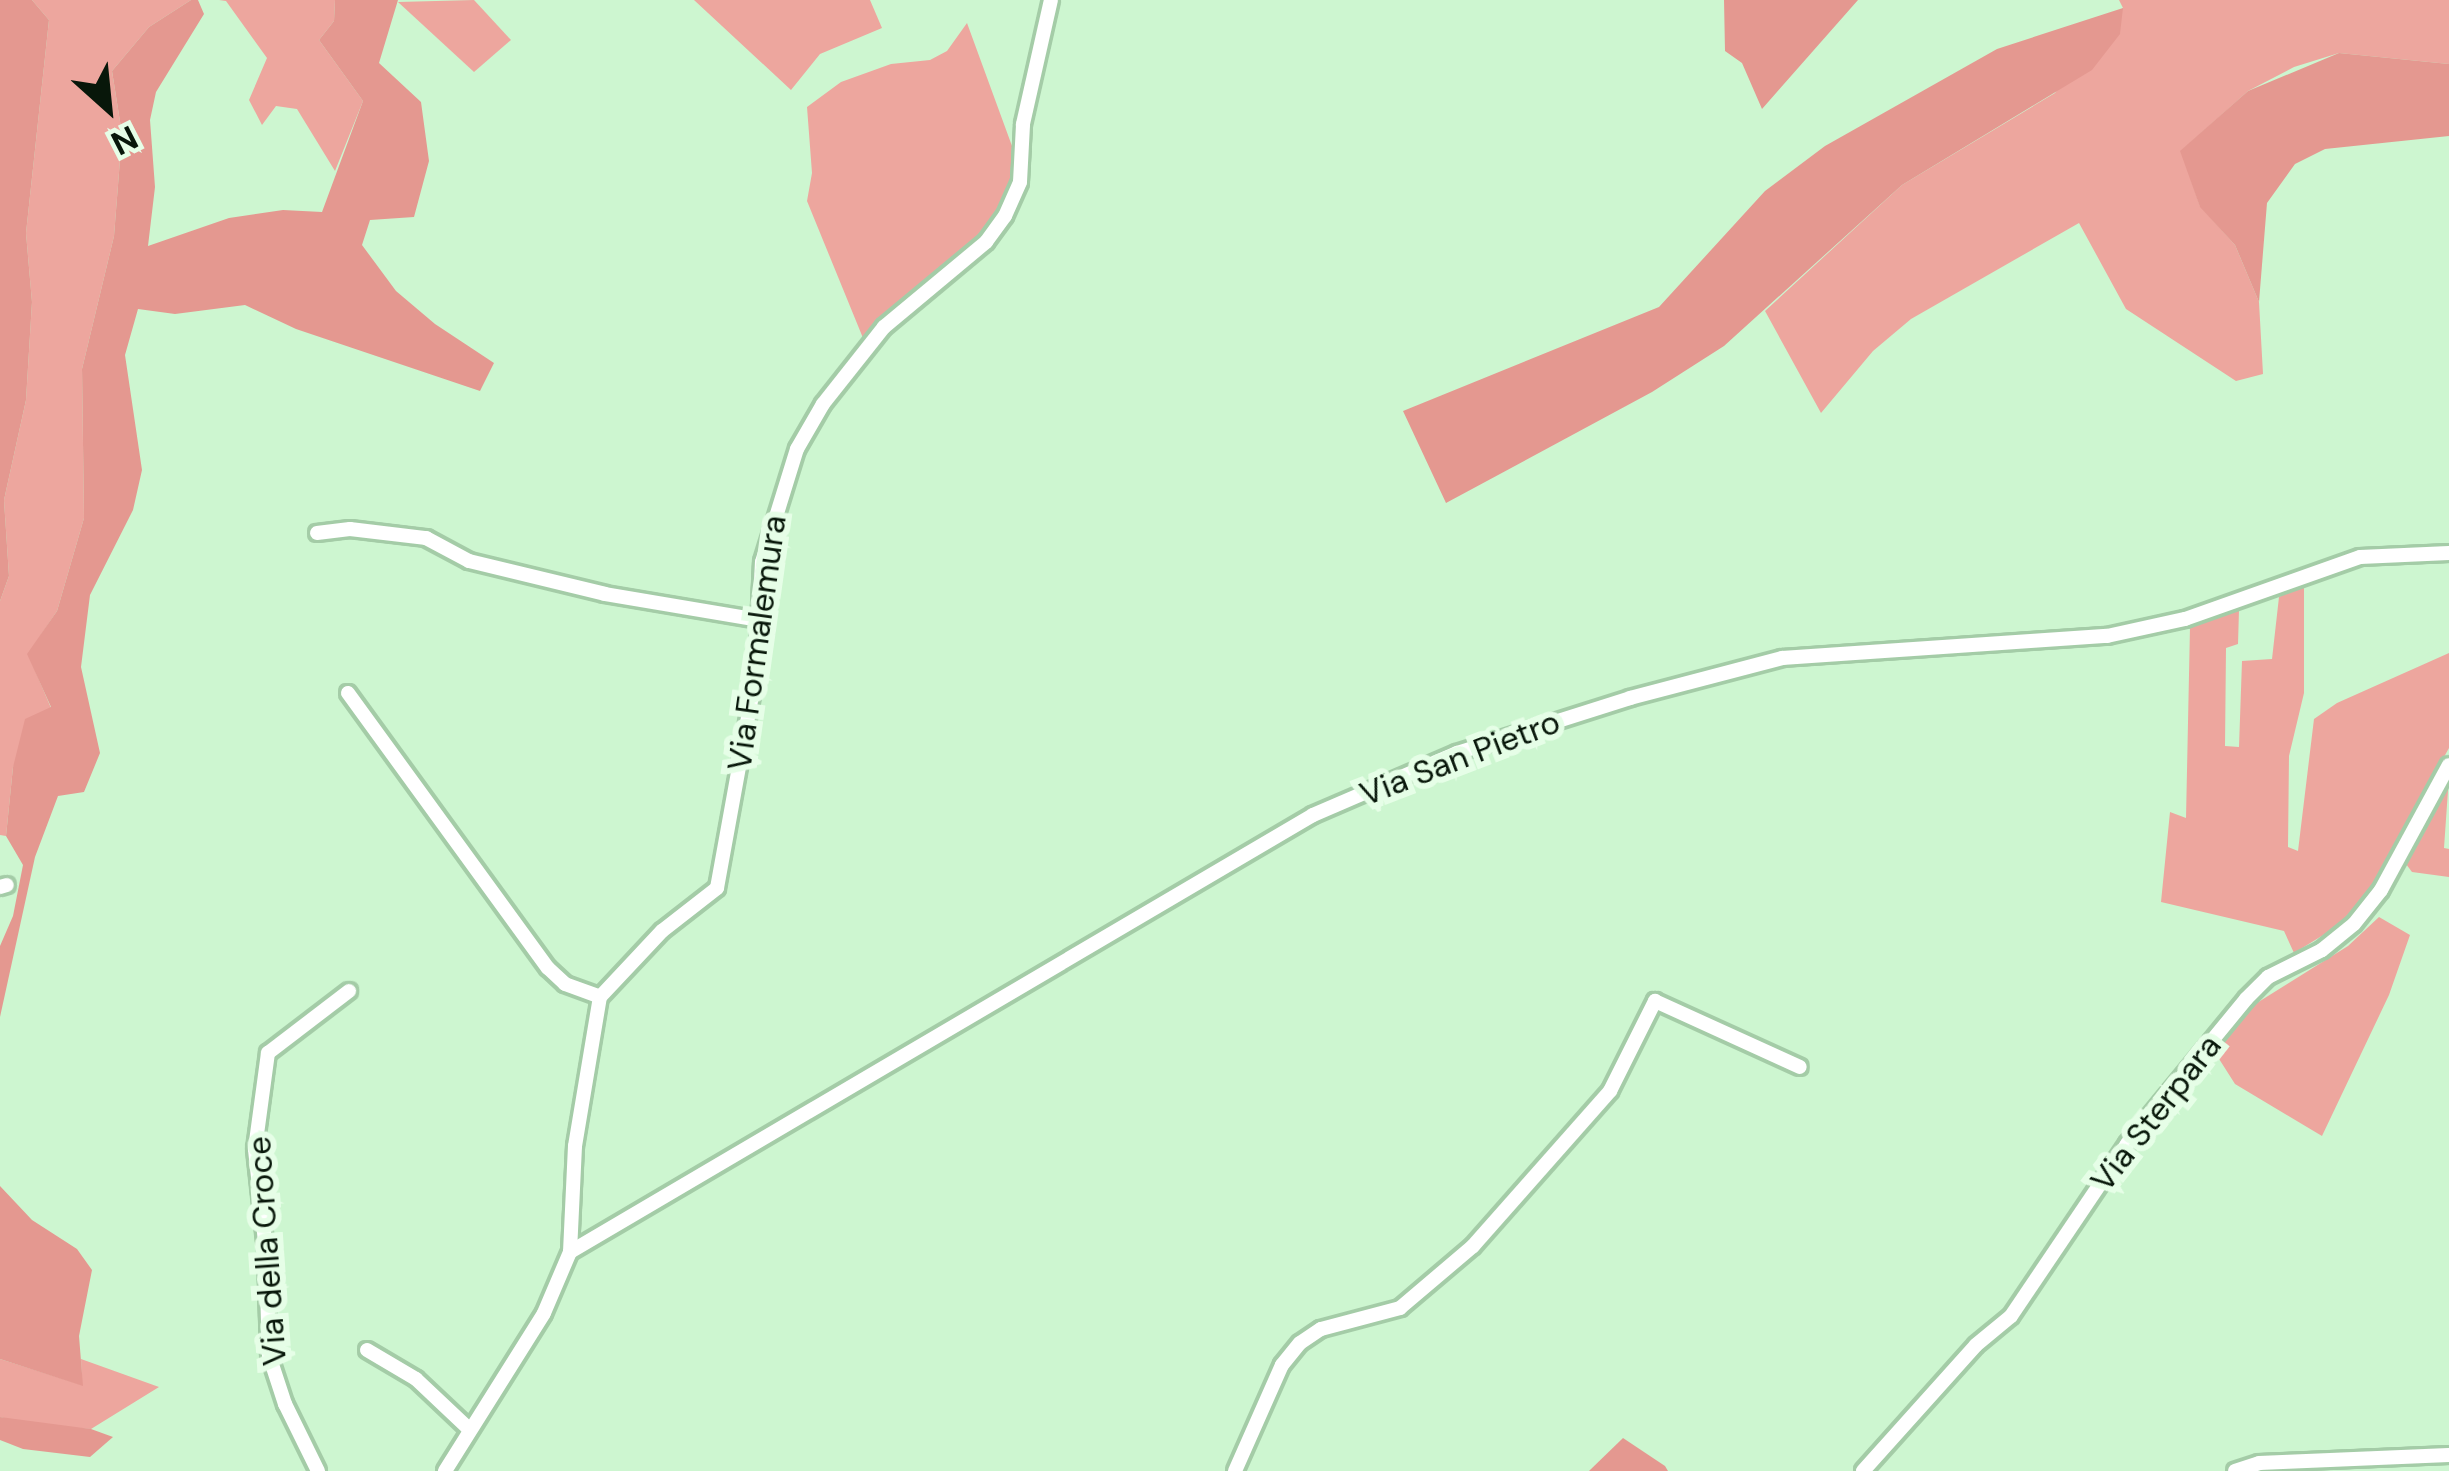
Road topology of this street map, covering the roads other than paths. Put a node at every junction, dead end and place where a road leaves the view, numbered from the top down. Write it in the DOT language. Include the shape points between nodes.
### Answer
graph roads {
  1 [pos="1051,0"];
  2 [pos="316,533"];
  3 [pos="2449,553"];
  4 [pos="759,620"];
  5 [pos="348,693"];
  6 [pos="2449,765"];
  7 [pos="349,991"];
  8 [pos="600,998"];
  9 [pos="1800,1067"];
  10 [pos="571,1252"];
  11 [pos="367,1350"];
  12 [pos="469,1429"];
  13 [pos="2449,1455"];
  14 [pos="318,1471"];
  15 [pos="445,1471"];
  16 [pos="1234,1471"];
  17 [pos="1863,1471"];
  18 [pos="2235,1471"];
  1 -- 4 [label="street, Via Formalemura" via="1016,196 986,242 884,327 824,404 779,495 762,562"];
  2 -- 4 [label="street" via="426,538 491,566"];
  3 -- 10 [label="street, Via San Pietro" via="2360,556 2185,619 2107,636 1782,658 1457,753 1313,815"];
  4 -- 8 [label="street, Via Formalemura" via="717,888 662,931"];
  5 -- 8 [label="street" via="548,968 565,985"];
  6 -- 17 [label="street, Via Sterpara" via="2354,924 2267,977 2246,999 2116,1159 2011,1316"];
  7 -- 14 [label="street, Via della Croce" via="268,1053 255,1149 269,1355"];
  8 -- 10 [label="street" via="575,1145"];
  9 -- 16 [label="street" via="1655,1000 1610,1090 1472,1246 1400,1308 1321,1329 1300,1343"];
  10 -- 12 [label="street" via="544,1313"];
  11 -- 12 [label="street" via="416,1379"];
  12 -- 15 [label="street"];
  13 -- 18 [label="street" via="2259,1463"];
}
